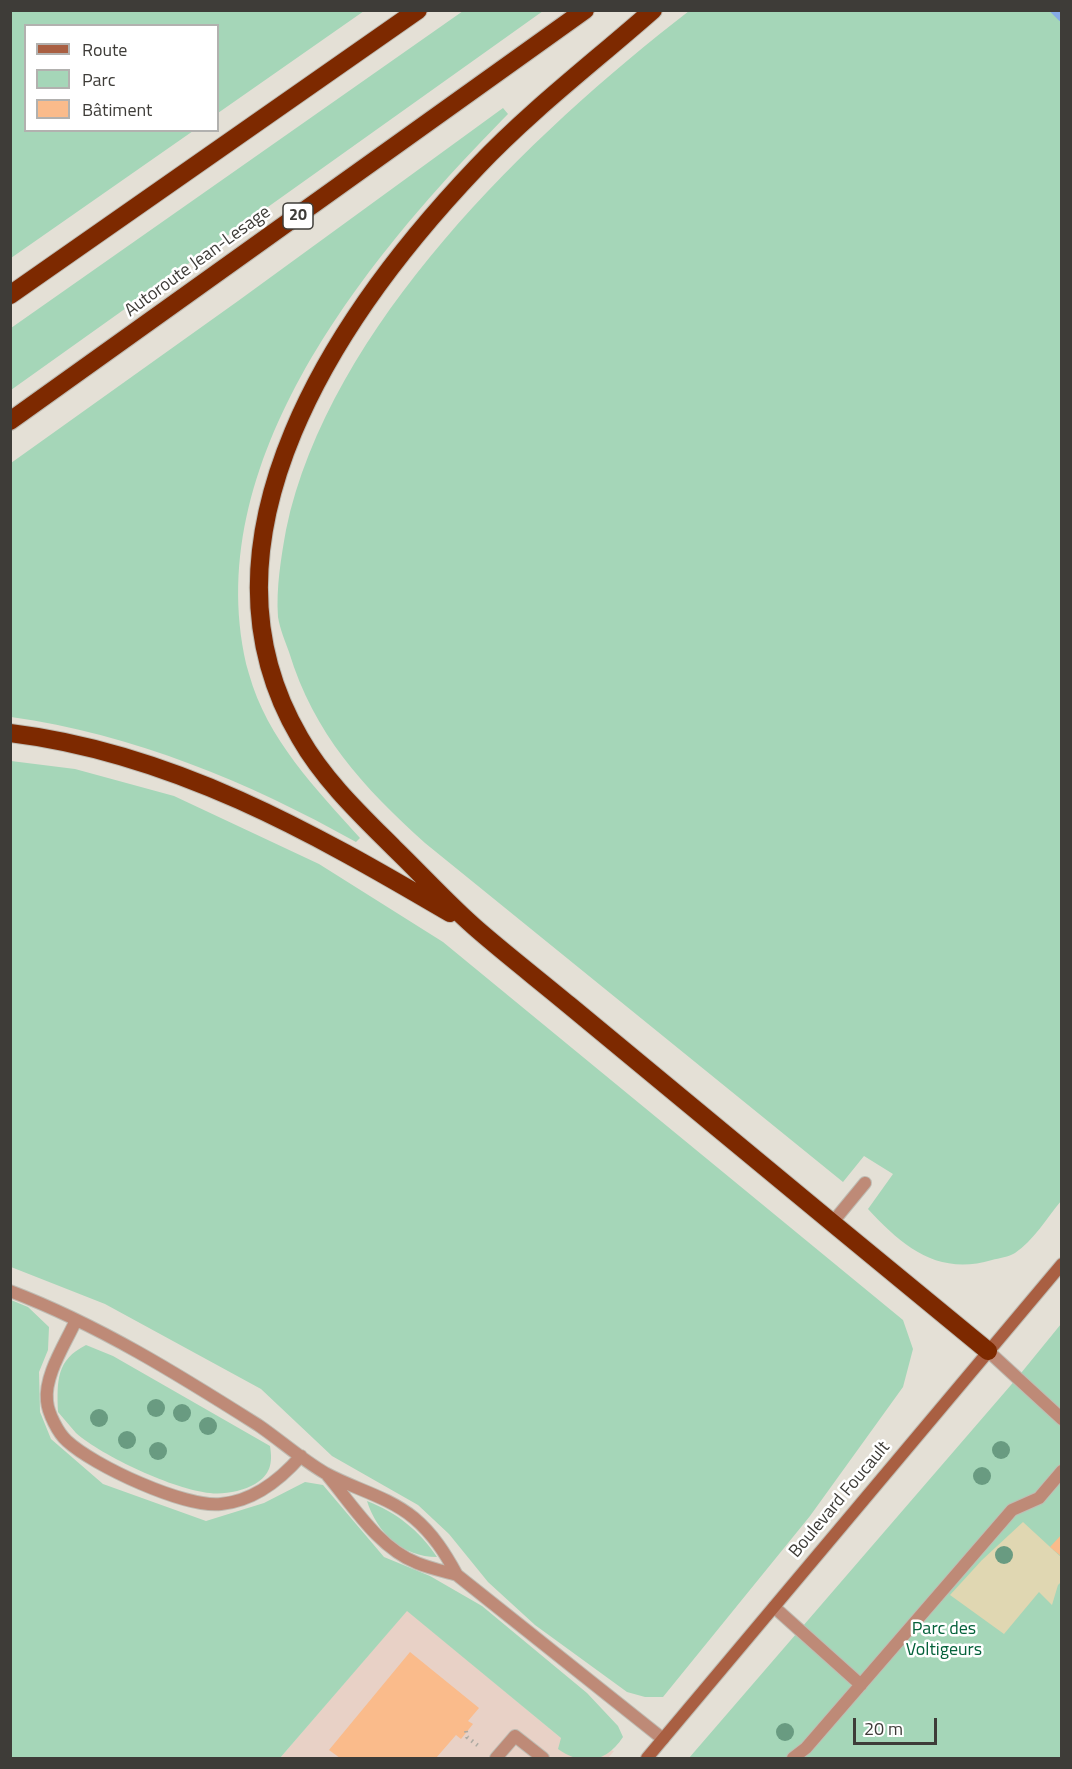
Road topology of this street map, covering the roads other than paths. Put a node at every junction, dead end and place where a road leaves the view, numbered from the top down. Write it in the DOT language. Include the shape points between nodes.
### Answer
graph roads {
  1 [pos="417,10"];
  2 [pos="585,10"];
  3 [pos="653,10"];
  4 [pos="10,295"];
  5 [pos="10,421"];
  6 [pos="10,734"];
  7 [pos="475,928"];
  8 [pos="865,1183"];
  9 [pos="832,1223"];
  10 [pos="1062,1264"];
  11 [pos="10,1291"];
  12 [pos="76,1320"];
  13 [pos="988,1351"];
  14 [pos="1062,1419"];
  15 [pos="301,1456"];
  16 [pos="1062,1471"];
  17 [pos="325,1473"];
  18 [pos="457,1575"];
  19 [pos="774,1607"];
  20 [pos="861,1685"];
  21 [pos="663,1739"];
  22 [pos="496,1758"];
  23 [pos="543,1758"];
  24 [pos="646,1758"];
  25 [pos="794,1758"];
  1 -- 4 [label="highway"];
  2 -- 5 [label="highway, Autoroute Jean-Lesage / 20"];
  3 -- 7 [label="highway" via="499,145 435,215 381,283 333,354 307,403 277,478 262,532 257,577 260,626 270,673 301,740 339,792"];
  6 -- 7 [label="highway" via="119,755 208,785 344,850"];
  7 -- 9 [label="highway"];
  8 -- 9 [label="lane"];
  9 -- 13 [label="highway"];
  10 -- 13 [label="street, Boulevard Foucault"];
  11 -- 12 [label="lane"];
  12 -- 15 [label="lane" via="178,1375"];
  12 -- 15 [label="lane" via="51,1377 47,1401 66,1441 102,1463 167,1495 196,1503 221,1504 272,1486"];
  13 -- 14 [label="lane"];
  13 -- 19 [label="street, Boulevard Foucault"];
  15 -- 17 [label="lane"];
  16 -- 20 [label="lane" via="1039,1498 1012,1510"];
  17 -- 18 [label="lane" via="395,1551 416,1563"];
  17 -- 18 [label="lane" via="411,1515 442,1547"];
  18 -- 21 [label="lane"];
  19 -- 20 [label="lane"];
  19 -- 21 [label="street, Boulevard Foucault"];
  20 -- 25 [label="lane"];
  21 -- 24 [label="street, Boulevard Foucault"];
  22 -- 23 [label="lane" via="515,1736"];
}
